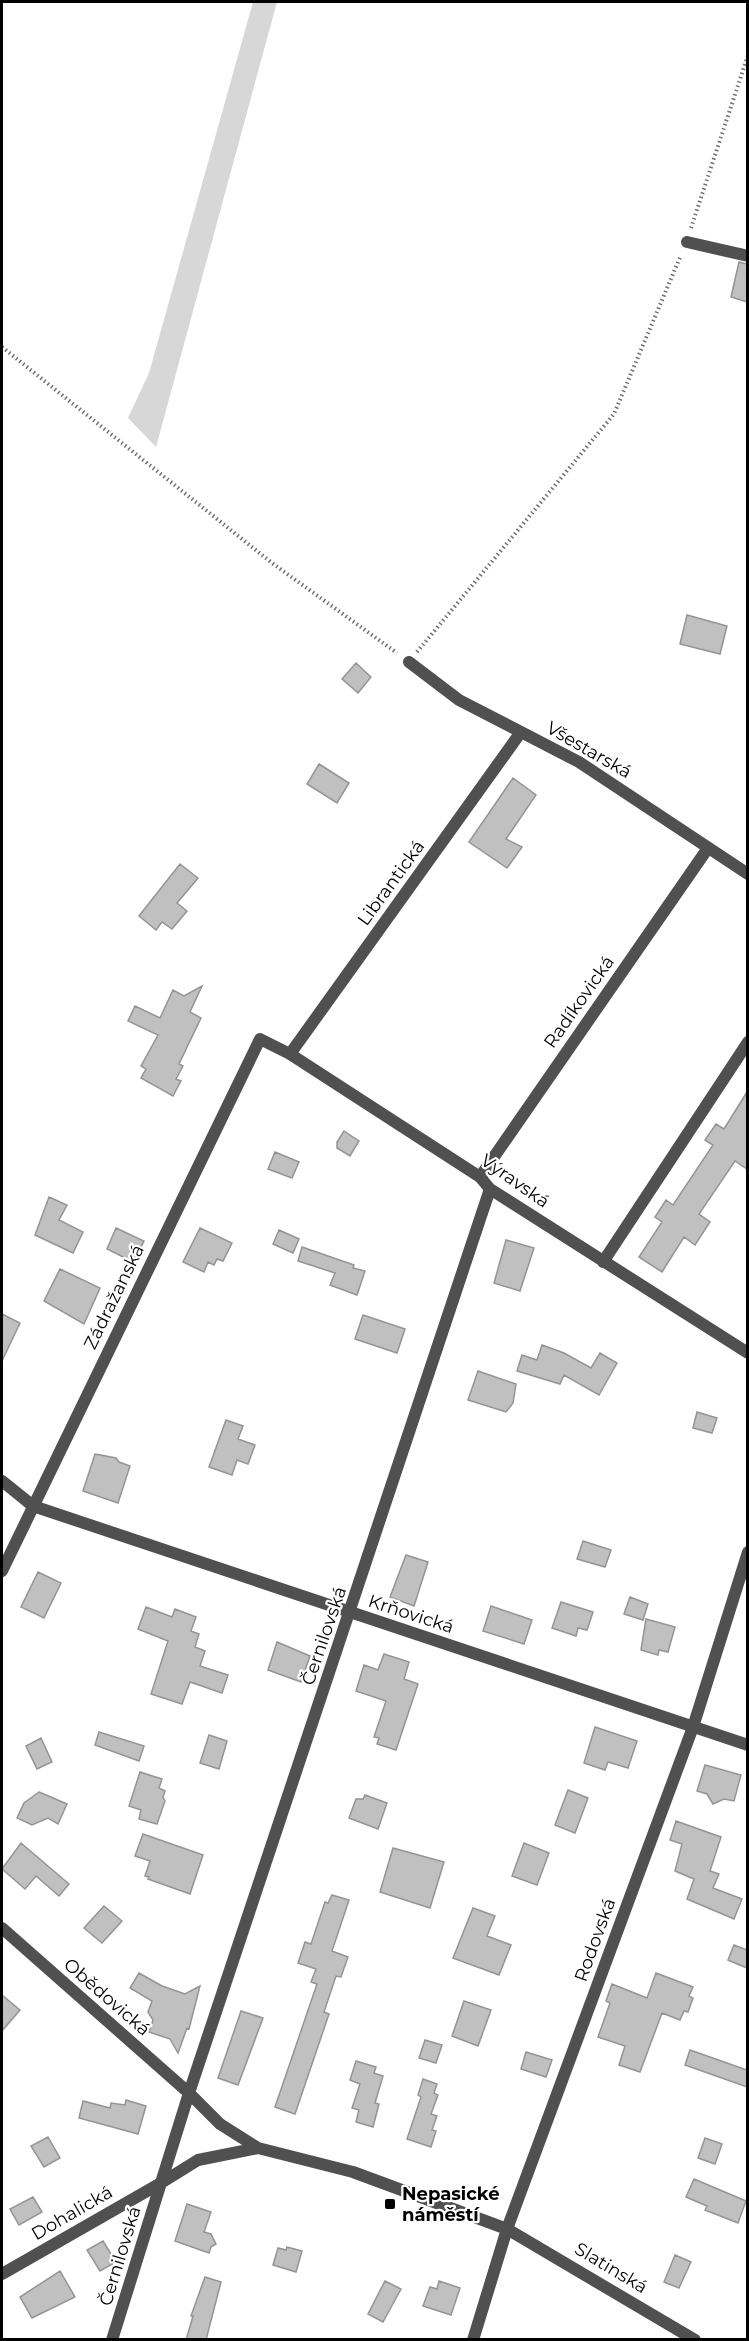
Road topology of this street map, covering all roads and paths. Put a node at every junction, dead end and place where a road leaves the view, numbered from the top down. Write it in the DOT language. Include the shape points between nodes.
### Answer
graph roads {
  1 [pos="747,55"];
  2 [pos="687,242"];
  3 [pos="747,256"];
  4 [pos="2,347"];
  5 [pos="409,662"];
  6 [pos="521,732"];
  7 [pos="708,848"];
  8 [pos="747,874"];
  9 [pos="260,1039"];
  10 [pos="747,1041"];
  11 [pos="290,1054"];
  12 [pos="480,1177"];
  13 [pos="490,1189"];
  14 [pos="603,1262"];
  15 [pos="747,1353"];
  16 [pos="2,1481"];
  17 [pos="33,1506"];
  18 [pos="747,1552"];
  19 [pos="2,1571"];
  20 [pos="350,1613"];
  21 [pos="693,1727"];
  22 [pos="747,1745"];
  23 [pos="2,1928"];
  24 [pos="189,2093"];
  25 [pos="258,2148"];
  26 [pos="161,2183"];
  27 [pos="507,2229"];
  28 [pos="2,2274"];
  29 [pos="112,2340"];
  30 [pos="473,2340"];
  31 [pos="696,2340"];
  1 -- 2 [label="path"];
  2 -- 3 [label="street"];
  2 -- 5 [label="path" via="614,414"];
  4 -- 5 [label="path" via="272,563"];
  5 -- 6 [label="street, Všestarská" via="459,699"];
  6 -- 7 [label="street, Všestarská" via="579,762"];
  6 -- 11 [label="street, Librantická"];
  7 -- 8 [label="street, Všestarská"];
  7 -- 12 [label="street, Radíkovická"];
  9 -- 11 [label="street, Výravská"];
  9 -- 17 [label="street, Zádražanská"];
  10 -- 14 [label="street"];
  11 -- 12 [label="street, Výravská"];
  12 -- 13 [label="street, Výravská"];
  13 -- 14 [label="street, Výravská"];
  13 -- 20 [label="street, Černilovská"];
  14 -- 15 [label="street, Výravská"];
  16 -- 17 [label="street, Krňovická"];
  17 -- 19 [label="street, Zádražanská"];
  17 -- 20 [label="street, Krňovická"];
  18 -- 21 [label="street, Rodovská"];
  20 -- 21 [label="street, Krňovická"];
  20 -- 24 [label="street, Černilovská"];
  21 -- 22 [label="street, Krňovická"];
  21 -- 27 [label="street, Rodovská"];
  23 -- 24 [label="street, Obědovická"];
  24 -- 25 [label="street" via="220,2124"];
  24 -- 26 [label="street"];
  25 -- 26 [label="street" via="198,2160"];
  25 -- 27 [label="street" via="353,2172"];
  26 -- 28 [label="street, Dohalická"];
  26 -- 29 [label="street, Černilovská"];
  27 -- 30 [label="street, Rodovská"];
  27 -- 31 [label="street, Slatinská"];
}
